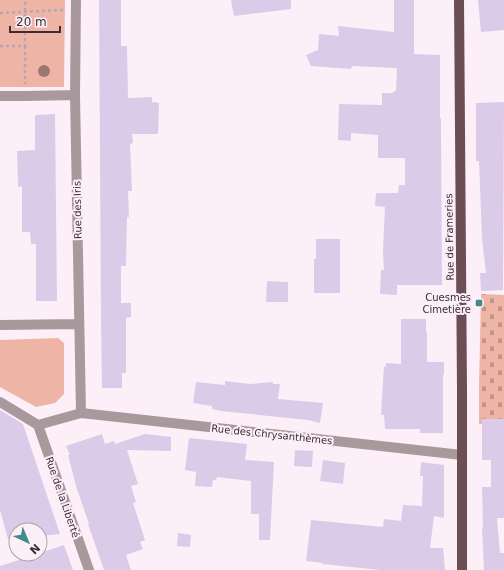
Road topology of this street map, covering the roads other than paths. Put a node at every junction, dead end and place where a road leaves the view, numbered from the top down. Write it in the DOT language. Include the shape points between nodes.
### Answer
graph roads {
  1 [pos="459,0"];
  2 [pos="76,4"];
  3 [pos="75,95"];
  4 [pos="0,96"];
  5 [pos="79,324"];
  6 [pos="0,325"];
  7 [pos="0,402"];
  8 [pos="81,413"];
  9 [pos="38,425"];
  10 [pos="462,454"];
  11 [pos="89,570"];
  12 [pos="462,570"];
  1 -- 10 [label="main road, Rue de Frameries"];
  2 -- 3 [label="street, Rue des Iris"];
  3 -- 4 [label="street"];
  3 -- 5 [label="street, Rue des Iris"];
  5 -- 6 [label="street"];
  5 -- 8 [label="street"];
  7 -- 9 [label="street"];
  8 -- 9 [label="street, Rue des Chrysanthèmes"];
  8 -- 10 [label="street, Rue des Chrysanthèmes"];
  9 -- 11 [label="street, Rue de la Liberté"];
  10 -- 12 [label="main road, Rue de Frameries"];
}
